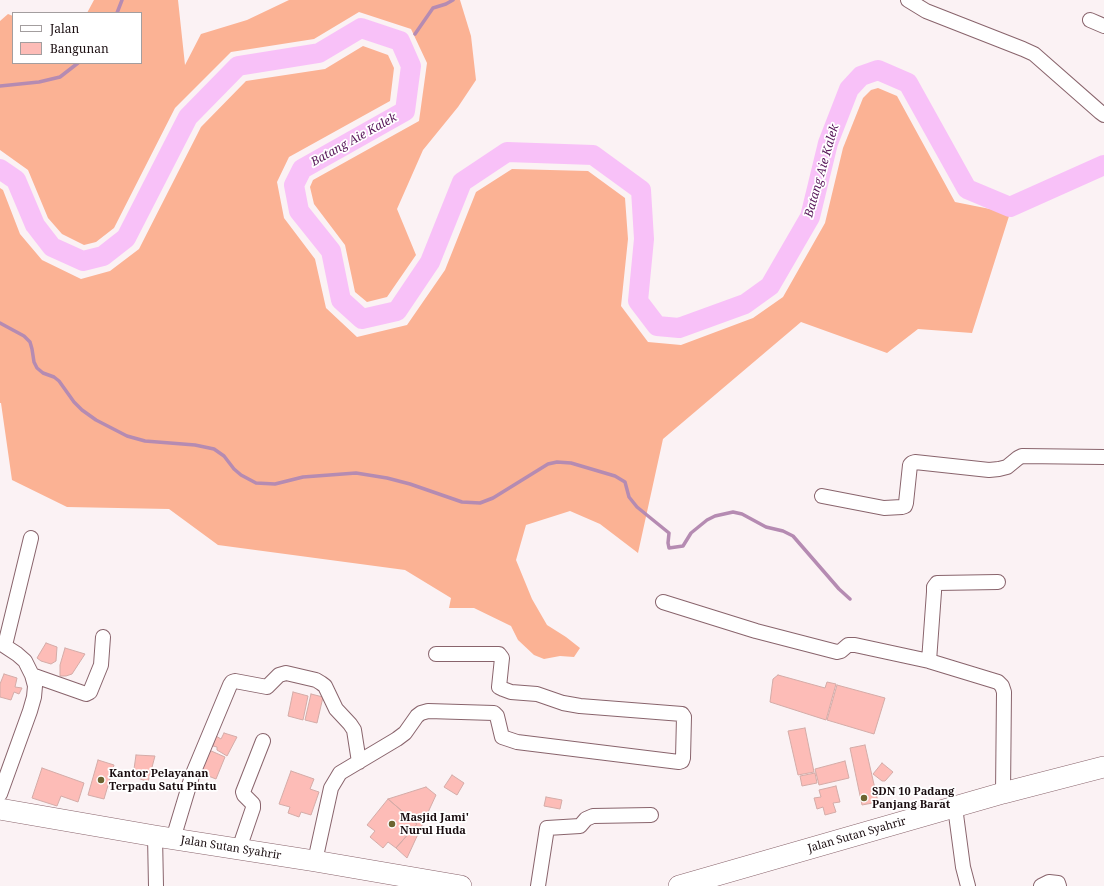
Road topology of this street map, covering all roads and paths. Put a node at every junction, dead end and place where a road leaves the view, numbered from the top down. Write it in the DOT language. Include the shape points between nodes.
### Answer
graph roads {
  1 [pos="908,0"];
  2 [pos="1090,20"];
  3 [pos="1104,26"];
  4 [pos="1104,115"];
  5 [pos="1104,457"];
  6 [pos="822,496"];
  7 [pos="32,538"];
  8 [pos="998,582"];
  9 [pos="663,602"];
  10 [pos="103,637"];
  11 [pos="2,644"];
  12 [pos="436,654"];
  13 [pos="929,661"];
  14 [pos="32,675"];
  15 [pos="263,741"];
  16 [pos="359,762"];
  17 [pos="1104,767"];
  18 [pos="1003,793"];
  19 [pos="0,794"];
  20 [pos="955,807"];
  21 [pos="0,809"];
  22 [pos="651,815"];
  23 [pos="164,837"];
  24 [pos="240,849"];
  25 [pos="315,861"];
  26 [pos="399,881"];
  27 [pos="684,885"];
  28 [pos="156,886"];
  29 [pos="461,886"];
  30 [pos="538,886"];
  31 [pos="968,886"];
  32 [pos="1041,886"];
  33 [pos="1059,886"];
  1 -- 4 [label="street" via="926,11 1034,54"];
  2 -- 3 [label="street"];
  5 -- 6 [label="street" via="1022,456 999,470 915,462 910,465 906,502 902,507 884,508"];
  7 -- 11 [label="street"];
  8 -- 13 [label="street" via="937,583 934,587"];
  9 -- 13 [label="street" via="756,632 837,652 852,645"];
  10 -- 14 [label="street" via="101,665 90,692 86,694"];
  11 -- 14 [label="street" via="25,661"];
  12 -- 16 [label="street" via="499,654 502,658 499,687 511,692 537,694 580,706 682,714 682,761 517,742 502,737 494,713 428,711 417,716 405,733"];
  13 -- 18 [label="street" via="998,682 1002,686"];
  14 -- 19 [label="street" via="34,697"];
  15 -- 24 [label="street" via="243,792 253,808"];
  16 -- 23 [label="street" via="354,730 336,709 321,683 286,673 279,675 267,687 232,682"];
  16 -- 25 [label="street" via="340,773 331,788"];
  17 -- 18 [label="highway, Jalan Sutan Syahrir"];
  18 -- 20 [label="highway, Jalan Sutan Syahrir"];
  20 -- 27 [label="highway, Jalan Sutan Syahrir"];
  20 -- 31 [label="street"];
  21 -- 23 [label="highway, Jalan Sutan Syahrir"];
  22 -- 30 [label="street" via="593,816 580,826 547,828"];
  23 -- 24 [label="highway, Jalan Sutan Syahrir"];
  23 -- 28 [label="street"];
  24 -- 25 [label="highway, Jalan Sutan Syahrir"];
  25 -- 26 [label="highway, Jalan Sutan Syahrir"];
  26 -- 29 [label="highway, Jalan Sutan Syahrir"];
  32 -- 33 [label="street" via="1049,882 1058,883"];
}
